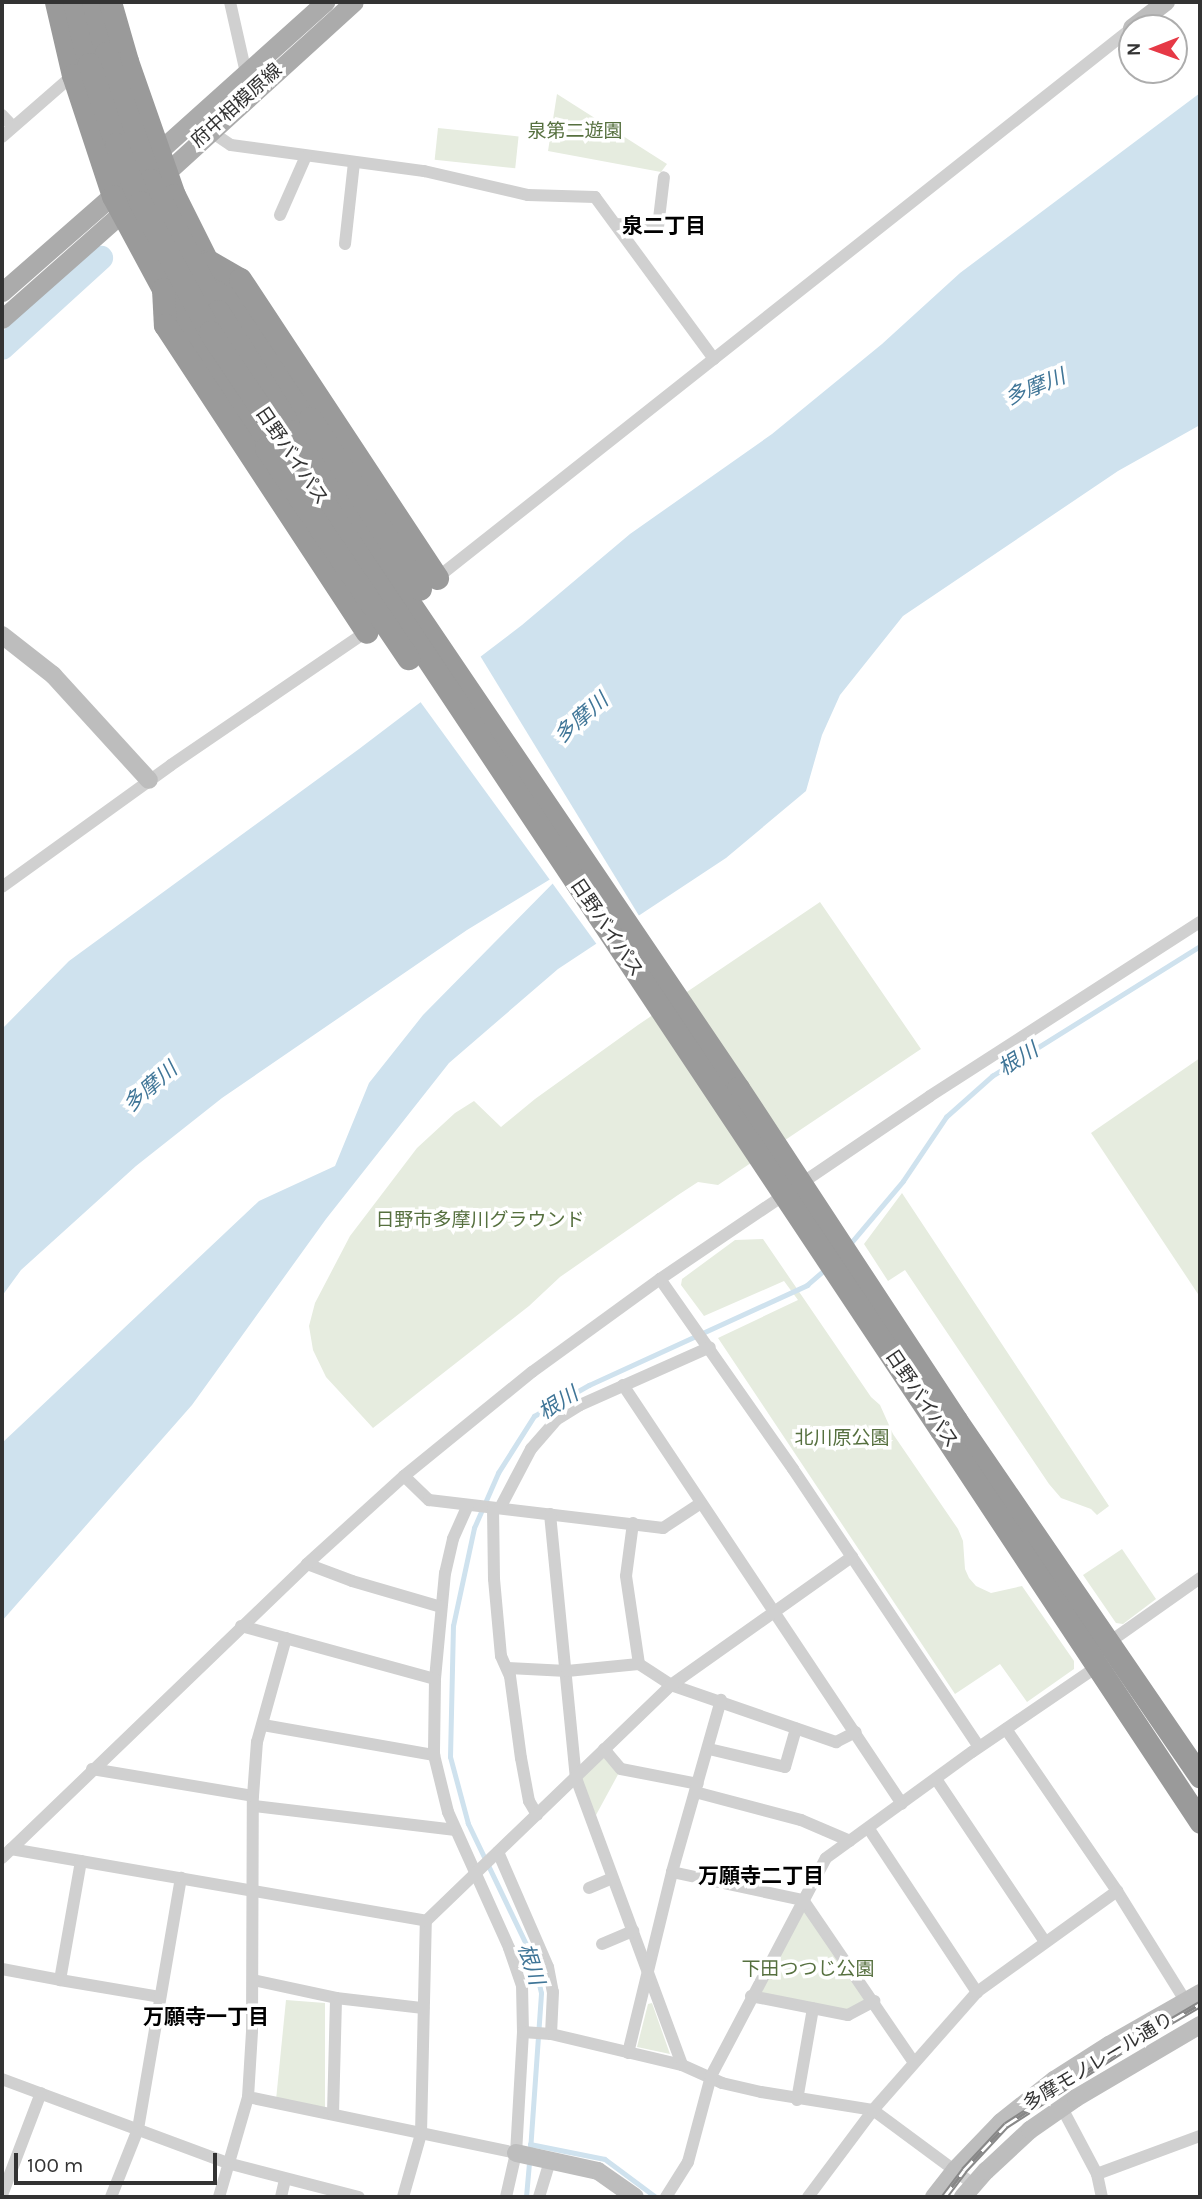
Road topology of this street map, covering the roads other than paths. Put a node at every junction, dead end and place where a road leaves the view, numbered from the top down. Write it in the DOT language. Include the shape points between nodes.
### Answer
graph roads {
  1 [pos="56,2"];
  2 [pos="74,2"];
  3 [pos="93,2"];
  4 [pos="110,2"];
  5 [pos="230,2"];
  6 [pos="325,2"];
  7 [pos="354,2"];
  8 [pos="1166,2"];
  9 [pos="1150,14"];
  10 [pos="1118,39"];
  11 [pos="89,64"];
  12 [pos="246,73"];
  13 [pos="2,115"];
  14 [pos="13,127"];
  15 [pos="209,131"];
  16 [pos="2,137"];
  17 [pos="306,156"];
  18 [pos="162,161"];
  19 [pos="354,162"];
  20 [pos="664,177"];
  21 [pos="118,205"];
  22 [pos="280,215"];
  23 [pos="615,224"];
  24 [pos="345,244"];
  25 [pos="207,261"];
  26 [pos="163,289"];
  27 [pos="2,292"];
  28 [pos="2,319"];
  29 [pos="714,359"];
  30 [pos="437,578"];
  31 [pos="367,632"];
  32 [pos="2,635"];
  33 [pos="149,780"];
  34 [pos="533,804"];
  35 [pos="2,887"];
  36 [pos="1200,922"];
  37 [pos="660,1279"];
  38 [pos="708,1344"];
  39 [pos="623,1385"];
  40 [pos="949,1425"];
  41 [pos="404,1476"];
  42 [pos="701,1503"];
  43 [pos="469,1506"];
  44 [pos="495,1508"];
  45 [pos="550,1514"];
  46 [pos="633,1523"];
  47 [pos="852,1557"];
  48 [pos="307,1563"];
  49 [pos="1198,1585"];
  50 [pos="441,1607"];
  51 [pos="773,1612"];
  52 [pos="241,1626"];
  53 [pos="286,1638"];
  54 [pos="1108,1643"];
  55 [pos="639,1664"];
  56 [pos="1098,1666"];
  57 [pos="508,1668"];
  58 [pos="567,1671"];
  59 [pos="435,1679"];
  60 [pos="671,1685"];
  61 [pos="721,1700"];
  62 [pos="262,1725"];
  63 [pos="796,1729"];
  64 [pos="1006,1729"];
  65 [pos="856,1732"];
  66 [pos="979,1748"];
  67 [pos="604,1749"];
  68 [pos="709,1749"];
  69 [pos="434,1755"];
  70 [pos="92,1769"];
  71 [pos="1200,1777"];
  72 [pos="576,1778"];
  73 [pos="936,1779"];
  74 [pos="696,1788"];
  75 [pos="254,1801"];
  76 [pos="902,1804"];
  77 [pos="537,1815"];
  78 [pos="1200,1822"];
  79 [pos="869,1829"];
  80 [pos="456,1830"];
  81 [pos="850,1842"];
  82 [pos="7,1854"];
  83 [pos="495,1855"];
  84 [pos="81,1861"];
  85 [pos="478,1871"];
  86 [pos="672,1872"];
  87 [pos="181,1878"];
  88 [pos="612,1878"];
  89 [pos="589,1888"];
  90 [pos="253,1890"];
  91 [pos="1117,1891"];
  92 [pos="803,1900"];
  93 [pos="426,1921"];
  94 [pos="634,1931"];
  95 [pos="1045,1942"];
  96 [pos="602,1944"];
  97 [pos="2,1969"];
  98 [pos="648,1969"];
  99 [pos="60,1980"];
  100 [pos="253,1980"];
  101 [pos="977,1992"];
  102 [pos="751,1996"];
  103 [pos="160,1997"];
  104 [pos="336,1998"];
  105 [pos="1193,1998"];
  106 [pos="874,2001"];
  107 [pos="423,2008"];
  108 [pos="813,2008"];
  109 [pos="1199,2028"];
  110 [pos="523,2032"];
  111 [pos="551,2034"];
  112 [pos="628,2053"];
  113 [pos="914,2063"];
  114 [pos="682,2065"];
  115 [pos="711,2077"];
  116 [pos="2,2079"];
  117 [pos="41,2093"];
  118 [pos="248,2097"];
  119 [pos="797,2100"];
  120 [pos="1062,2108"];
  121 [pos="873,2110"];
  122 [pos="333,2114"];
  123 [pos="138,2129"];
  124 [pos="421,2134"];
  125 [pos="1200,2136"];
  126 [pos="516,2152"];
  127 [pos="550,2160"];
  128 [pos="231,2164"];
  129 [pos="955,2170"];
  130 [pos="1097,2174"];
  131 [pos="285,2180"];
  132 [pos="968,2191"];
  133 [pos="2,2195"];
  134 [pos="111,2197"];
  135 [pos="219,2197"];
  136 [pos="281,2197"];
  137 [pos="359,2197"];
  138 [pos="402,2197"];
  139 [pos="506,2197"];
  140 [pos="539,2197"];
  141 [pos="635,2197"];
  142 [pos="666,2197"];
  143 [pos="808,2197"];
  144 [pos="934,2197"];
  145 [pos="1102,2197"];
  1 -- 11 [label="highway"];
  2 -- 11 [label="highway, 日野バイパス"];
  3 -- 11 [label="highway, 日野バイパス"];
  4 -- 18 [label="highway"];
  5 -- 12 [label="street"];
  6 -- 12 [label="main road, 府中相模原線"];
  7 -- 15 [label="main road, 府中相模原線"];
  8 -- 9 [label="main road"];
  10 -- 29 [label="street"];
  11 -- 14 [label="street"];
  11 -- 21 [label="highway"];
  11 -- 34 [label="highway, 日野バイパス, bridge" via="218,311"];
  12 -- 18 [label="main road, 府中相模原線"];
  13 -- 14 [label="street"];
  14 -- 16 [label="street"];
  15 -- 17 [label="street" via="231,145"];
  15 -- 18 [label="main road, 府中相模原線"];
  17 -- 19 [label="street"];
  17 -- 22 [label="street"];
  18 -- 21 [label="main road, 府中相模原線"];
  18 -- 25 [label="highway"];
  19 -- 23 [label="street" via="424,171 528,195 595,197"];
  19 -- 24 [label="street"];
  20 -- 23 [label="street" via="658,227"];
  21 -- 26 [label="highway"];
  21 -- 27 [label="main road"];
  21 -- 28 [label="main road"];
  23 -- 29 [label="street"];
  25 -- 30 [label="highway" via="240,279"];
  25 -- 34 [label="highway, bridge" via="436,613"];
  26 -- 31 [label="highway" via="165,325"];
  26 -- 34 [label="highway, bridge" via="349,574 443,707"];
  29 -- 30 [label="street"];
  30 -- 31 [label="street"];
  31 -- 33 [label="street"];
  32 -- 33 [label="main road" via="53,675"];
  33 -- 35 [label="street"];
  34 -- 40 [label="highway, 日野バイパス, bridge" via="738,1088"];
  36 -- 37 [label="street" via="930,1096"];
  37 -- 38 [label="street"];
  37 -- 41 [label="street" via="532,1372"];
  38 -- 39 [label="street"];
  38 -- 47 [label="street"];
  39 -- 42 [label="street"];
  39 -- 44 [label="street" via="580,1405 548,1427"];
  40 -- 54 [label="highway, 日野バイパス"];
  40 -- 56 [label="highway, 日野バイパス"];
  41 -- 43 [label="street" via="429,1500"];
  41 -- 48 [label="street"];
  42 -- 46 [label="street" via="663,1528"];
  42 -- 51 [label="street"];
  43 -- 44 [label="street"];
  43 -- 50 [label="street" via="449,1553"];
  44 -- 45 [label="street"];
  44 -- 57 [label="street" via="494,1579 501,1656"];
  45 -- 46 [label="street"];
  45 -- 58 [label="street"];
  46 -- 55 [label="street" via="626,1576"];
  47 -- 51 [label="street"];
  47 -- 66 [label="street"];
  48 -- 50 [label="street"];
  48 -- 52 [label="street"];
  49 -- 54 [label="street"];
  50 -- 59 [label="street"];
  51 -- 60 [label="street"];
  51 -- 65 [label="street"];
  52 -- 53 [label="street"];
  52 -- 70 [label="street"];
  53 -- 59 [label="street"];
  53 -- 62 [label="street"];
  54 -- 71 [label="highway, 日野バイパス"];
  55 -- 58 [label="street"];
  55 -- 60 [label="street"];
  56 -- 64 [label="street"];
  56 -- 78 [label="highway, 日野バイパス"];
  57 -- 58 [label="street"];
  57 -- 77 [label="street" via="529,1801"];
  58 -- 72 [label="street"];
  59 -- 69 [label="street"];
  60 -- 61 [label="street"];
  60 -- 67 [label="street"];
  61 -- 63 [label="street"];
  61 -- 68 [label="street"];
  62 -- 69 [label="street"];
  62 -- 75 [label="street"];
  63 -- 65 [label="street" via="836,1742"];
  63 -- 68 [label="street" via="785,1767"];
  64 -- 66 [label="street"];
  64 -- 91 [label="street"];
  65 -- 76 [label="street"];
  66 -- 73 [label="street"];
  67 -- 72 [label="street"];
  67 -- 74 [label="street" via="621,1769"];
  68 -- 74 [label="street"];
  69 -- 80 [label="street" via="441,1792"];
  70 -- 75 [label="street"];
  70 -- 82 [label="street"];
  72 -- 77 [label="street"];
  72 -- 88 [label="street"];
  73 -- 76 [label="street"];
  73 -- 95 [label="street"];
  74 -- 81 [label="street" via="802,1820"];
  74 -- 86 [label="street"];
  75 -- 80 [label="street"];
  75 -- 90 [label="street"];
  76 -- 79 [label="street"];
  77 -- 83 [label="street"];
  79 -- 81 [label="street"];
  79 -- 101 [label="street"];
  80 -- 85 [label="street"];
  81 -- 92 [label="street" via="826,1858"];
  82 -- 84 [label="street"];
  83 -- 85 [label="street"];
  83 -- 111 [label="street" via="548,1966 553,1993"];
  84 -- 87 [label="street"];
  84 -- 99 [label="street"];
  85 -- 93 [label="street"];
  85 -- 110 [label="street" via="519,1972"];
  86 -- 92 [label="street"];
  86 -- 98 [label="street"];
  87 -- 90 [label="street"];
  87 -- 103 [label="street"];
  88 -- 89 [label="street"];
  88 -- 94 [label="street"];
  90 -- 93 [label="street"];
  90 -- 100 [label="street"];
  91 -- 95 [label="street"];
  91 -- 105 [label="street"];
  92 -- 102 [label="street"];
  92 -- 106 [label="street"];
  93 -- 107 [label="street"];
  94 -- 96 [label="street"];
  94 -- 98 [label="street"];
  95 -- 101 [label="street"];
  97 -- 99 [label="street"];
  98 -- 112 [label="street"];
  98 -- 114 [label="street"];
  99 -- 103 [label="street"];
  100 -- 104 [label="street"];
  100 -- 118 [label="street"];
  101 -- 113 [label="street"];
  102 -- 108 [label="street"];
  102 -- 115 [label="street"];
  103 -- 123 [label="street"];
  104 -- 107 [label="street"];
  104 -- 122 [label="street"];
  105 -- 129 [label="main road, 多摩モノレール通り" via="1054,2080 1001,2122"];
  106 -- 108 [label="street" via="848,2015"];
  106 -- 113 [label="street"];
  107 -- 124 [label="street"];
  108 -- 119 [label="street"];
  109 -- 120 [label="main road, 多摩モノレール通り"];
  110 -- 111 [label="street"];
  110 -- 126 [label="street"];
  111 -- 112 [label="street"];
  112 -- 114 [label="street"];
  113 -- 121 [label="street"];
  114 -- 115 [label="street"];
  115 -- 119 [label="street"];
  115 -- 142 [label="street" via="688,2162"];
  116 -- 117 [label="street"];
  117 -- 123 [label="street"];
  117 -- 133 [label="street"];
  118 -- 122 [label="street"];
  118 -- 128 [label="street"];
  119 -- 121 [label="street"];
  120 -- 130 [label="street"];
  120 -- 132 [label="main road, 多摩モノレール通り" via="1014,2143"];
  121 -- 129 [label="street"];
  121 -- 143 [label="street"];
  122 -- 124 [label="street"];
  123 -- 128 [label="street"];
  123 -- 134 [label="street"];
  124 -- 126 [label="street"];
  124 -- 138 [label="street"];
  125 -- 130 [label="street"];
  126 -- 127 [label="main road"];
  126 -- 139 [label="street"];
  127 -- 140 [label="street"];
  127 -- 141 [label="main road" via="598,2171"];
  128 -- 131 [label="street"];
  128 -- 135 [label="street"];
  129 -- 132 [label="street"];
  129 -- 144 [label="main road, 多摩モノレール通り"];
  130 -- 145 [label="street"];
  131 -- 136 [label="street"];
  131 -- 137 [label="street"];
}
